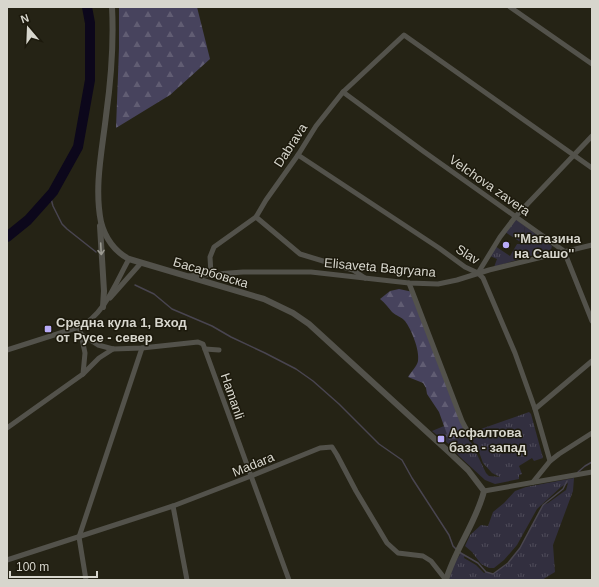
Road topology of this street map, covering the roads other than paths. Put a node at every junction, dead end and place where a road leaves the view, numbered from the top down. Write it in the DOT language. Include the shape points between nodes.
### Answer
graph roads {
  1 [pos="112,7"];
  2 [pos="510,7"];
  3 [pos="592,64"];
  4 [pos="343,92"];
  5 [pos="592,136"];
  6 [pos="298,155"];
  7 [pos="573,156"];
  8 [pos="592,168"];
  9 [pos="99,210"];
  10 [pos="516,216"];
  11 [pos="256,217"];
  12 [pos="592,245"];
  13 [pos="564,251"];
  14 [pos="129,259"];
  15 [pos="141,263"];
  16 [pos="478,273"];
  17 [pos="211,274"];
  18 [pos="185,276"];
  19 [pos="366,279"];
  20 [pos="409,283"];
  21 [pos="102,307"];
  22 [pos="592,321"];
  23 [pos="79,327"];
  24 [pos="81,334"];
  25 [pos="142,348"];
  26 [pos="113,349"];
  27 [pos="205,349"];
  28 [pos="7,350"];
  29 [pos="219,350"];
  30 [pos="592,361"];
  31 [pos="83,374"];
  32 [pos="535,409"];
  33 [pos="7,428"];
  34 [pos="592,433"];
  35 [pos="470,438"];
  36 [pos="550,461"];
  37 [pos="592,472"];
  38 [pos="251,476"];
  39 [pos="533,482"];
  40 [pos="482,488"];
  41 [pos="173,506"];
  42 [pos="79,537"];
  43 [pos="7,560"];
  44 [pos="86,580"];
  45 [pos="187,580"];
  46 [pos="289,580"];
  47 [pos="446,580"];
  1 -- 9 [label="street, Басарбовска" via="114,32 100,167"];
  2 -- 3 [label="street"];
  4 -- 6 [label="street, Dabrava" via="316,126"];
  4 -- 7 [label="street, Dabrava" via="404,35"];
  4 -- 10 [label="street, Velchova zavera"];
  5 -- 7 [label="street"];
  6 -- 11 [label="street, Dabrava"];
  6 -- 16 [label="street, Slav" via="465,267"];
  7 -- 8 [label="street"];
  7 -- 10 [label="street"];
  9 -- 14 [label="street, Басарбовска" via="108,239 118,252"];
  9 -- 21 [label="street, one-way" via="104,291"];
  10 -- 13 [label="street, Velchova zavera"];
  10 -- 16 [label="street"];
  11 -- 17 [label="street, Dabrava" via="214,247 210,257"];
  11 -- 19 [label="street" via="300,254 353,270"];
  12 -- 13 [label="street, Elisaveta Bagryana"];
  13 -- 16 [label="street, Elisaveta Bagryana"];
  13 -- 22 [label="street"];
  14 -- 15 [label="street, Басарбовска"];
  14 -- 21 [label="street"];
  15 -- 18 [label="street, Басарбовска"];
  15 -- 21 [label="street"];
  16 -- 20 [label="street, Elisaveta Bagryana" via="438,284"];
  16 -- 32 [label="street, Slav" via="483,278 515,353"];
  17 -- 18 [label="street, Elisaveta Bagryana"];
  17 -- 19 [label="street, Elisaveta Bagryana" via="311,272"];
  18 -- 40 [label="street, Басарбовска" via="264,299 293,313 450,453"];
  19 -- 20 [label="street, Elisaveta Bagryana"];
  20 -- 35 [label="street"];
  21 -- 23 [label="street" via="89,323"];
  23 -- 24 [label="street"];
  23 -- 28 [label="street"];
  24 -- 26 [label="street" via="98,345"];
  24 -- 31 [label="street" via="85,353"];
  25 -- 26 [label="street"];
  25 -- 27 [label="street" via="198,342 203,344"];
  25 -- 42 [label="street"];
  26 -- 31 [label="street" via="99,358"];
  27 -- 29 [label="street"];
  27 -- 38 [label="street, Hamanli"];
  30 -- 32 [label="street"];
  31 -- 33 [label="street"];
  32 -- 36 [label="street, Slav"];
  34 -- 36 [label="street"];
  36 -- 39 [label="street"];
  37 -- 39 [label="street"];
  38 -- 41 [label="street, Madara"];
  38 -- 46 [label="street, Hamanli"];
  38 -- 47 [label="street, Madara" via="320,448 332,447 387,543 398,553 423,556 431,561"];
  39 -- 40 [label="street"];
  40 -- 47 [label="street" via="482,500"];
  41 -- 42 [label="street, Madara"];
  41 -- 45 [label="street"];
  42 -- 43 [label="street, Madara"];
  42 -- 44 [label="street"];
}
